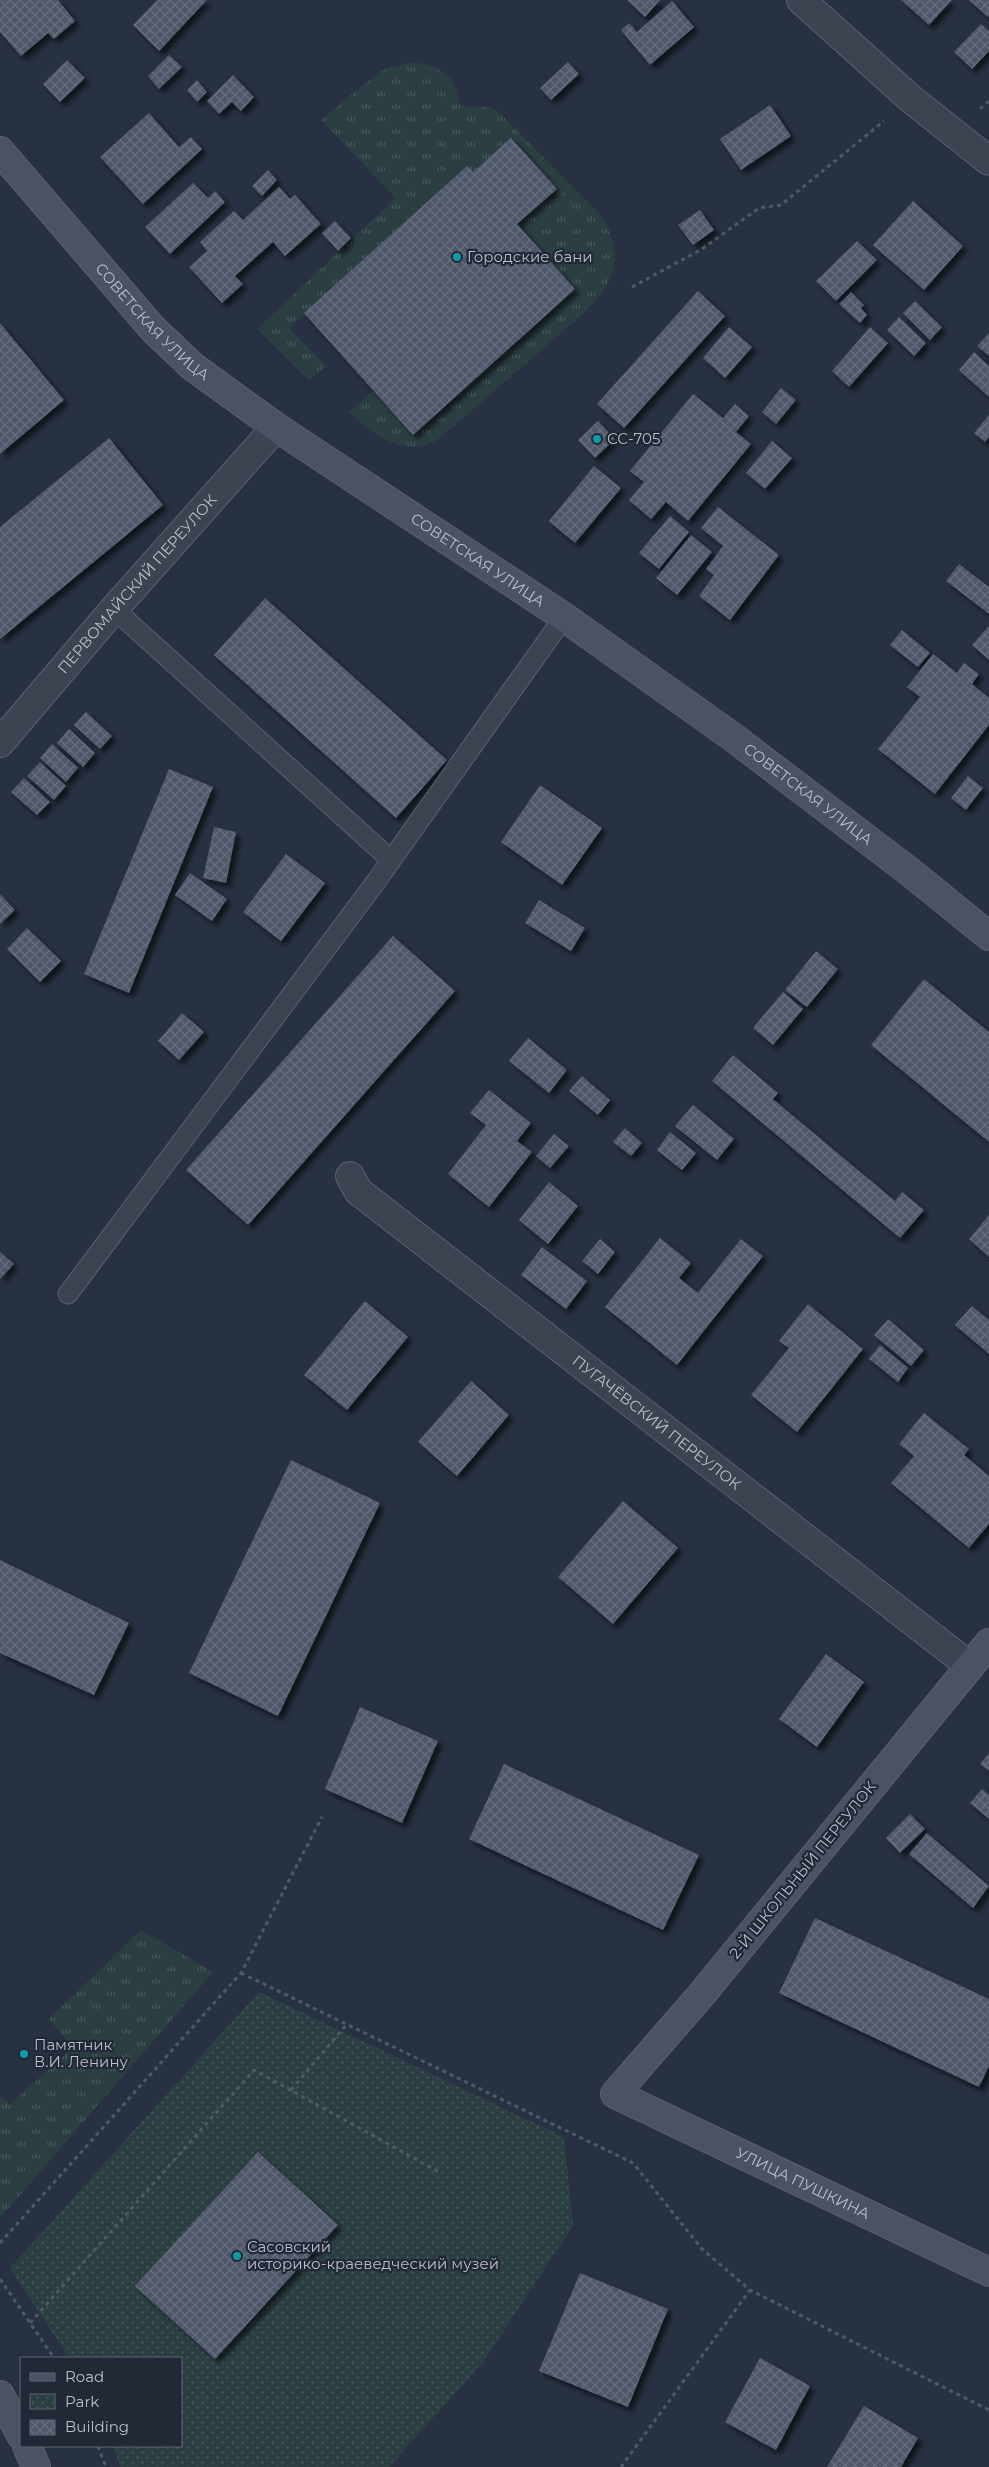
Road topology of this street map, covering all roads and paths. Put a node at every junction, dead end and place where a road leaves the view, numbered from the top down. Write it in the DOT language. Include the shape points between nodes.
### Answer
graph roads {
  1 [pos="800,0"];
  2 [pos="911,99"];
  3 [pos="0,151"];
  4 [pos="989,161"];
  5 [pos="632,287"];
  6 [pos="276,427"];
  7 [pos="114,609"];
  8 [pos="564,617"];
  9 [pos="0,743"];
  10 [pos="391,860"];
  11 [pos="989,936"];
  12 [pos="350,1176"];
  13 [pos="68,1294"];
  14 [pos="989,1643"];
  15 [pos="970,1666"];
  16 [pos="322,1817"];
  17 [pos="241,1973"];
  18 [pos="347,2024"];
  19 [pos="291,2090"];
  20 [pos="615,2094"];
  21 [pos="439,2172"];
  22 [pos="0,2243"];
  23 [pos="989,2272"];
  24 [pos="0,2279"];
  25 [pos="750,2290"];
  26 [pos="30,2323"];
  27 [pos="53,2357"];
  28 [pos="0,2395"];
  29 [pos="989,2410"];
  30 [pos="20,2433"];
  31 [pos="27,2447"];
  32 [pos="98,2447"];
  33 [pos="36,2467"];
  34 [pos="106,2467"];
  35 [pos="620,2467"];
  1 -- 2 [label="street"];
  2 -- 4 [label="street"];
  2 -- 5 [label="path" via="781,205 759,208 702,249"];
  3 -- 6 [label="street, СОВЕТСКАЯ УЛИЦА" via="153,330 192,366"];
  6 -- 7 [label="street, ПЕРВОМАЙСКИЙ ПЕРЕУЛОК"];
  6 -- 8 [label="street, СОВЕТСКАЯ УЛИЦА"];
  7 -- 9 [label="street, ПЕРВОМАЙСКИЙ ПЕРЕУЛОК"];
  7 -- 10 [label="lane"];
  8 -- 10 [label="lane"];
  8 -- 11 [label="street, СОВЕТСКАЯ УЛИЦА" via="734,738"];
  10 -- 13 [label="lane"];
  12 -- 15 [label="street, ПУГАЧЁВСКИЙ ПЕРЕУЛОК" via="358,1191"];
  14 -- 15 [label="street, 2-Й ШКОЛЬНЫЙ ПЕРЕУЛОК"];
  15 -- 20 [label="street, 2-Й ШКОЛЬНЫЙ ПЕРЕУЛОК" via="702,1994"];
  16 -- 17 [label="path"];
  17 -- 18 [label="path"];
  17 -- 22 [label="path"];
  18 -- 19 [label="path"];
  18 -- 25 [label="path" via="633,2163 702,2249"];
  19 -- 21 [label="path"];
  19 -- 26 [label="path" via="254,2070"];
  20 -- 23 [label="street, УЛИЦА ПУШКИНА"];
  24 -- 26 [label="path"];
  25 -- 29 [label="path"];
  25 -- 35 [label="path"];
  26 -- 27 [label="path"];
  28 -- 30 [label="street"];
  31 -- 33 [label="street"];
  32 -- 34 [label="path"];
}
